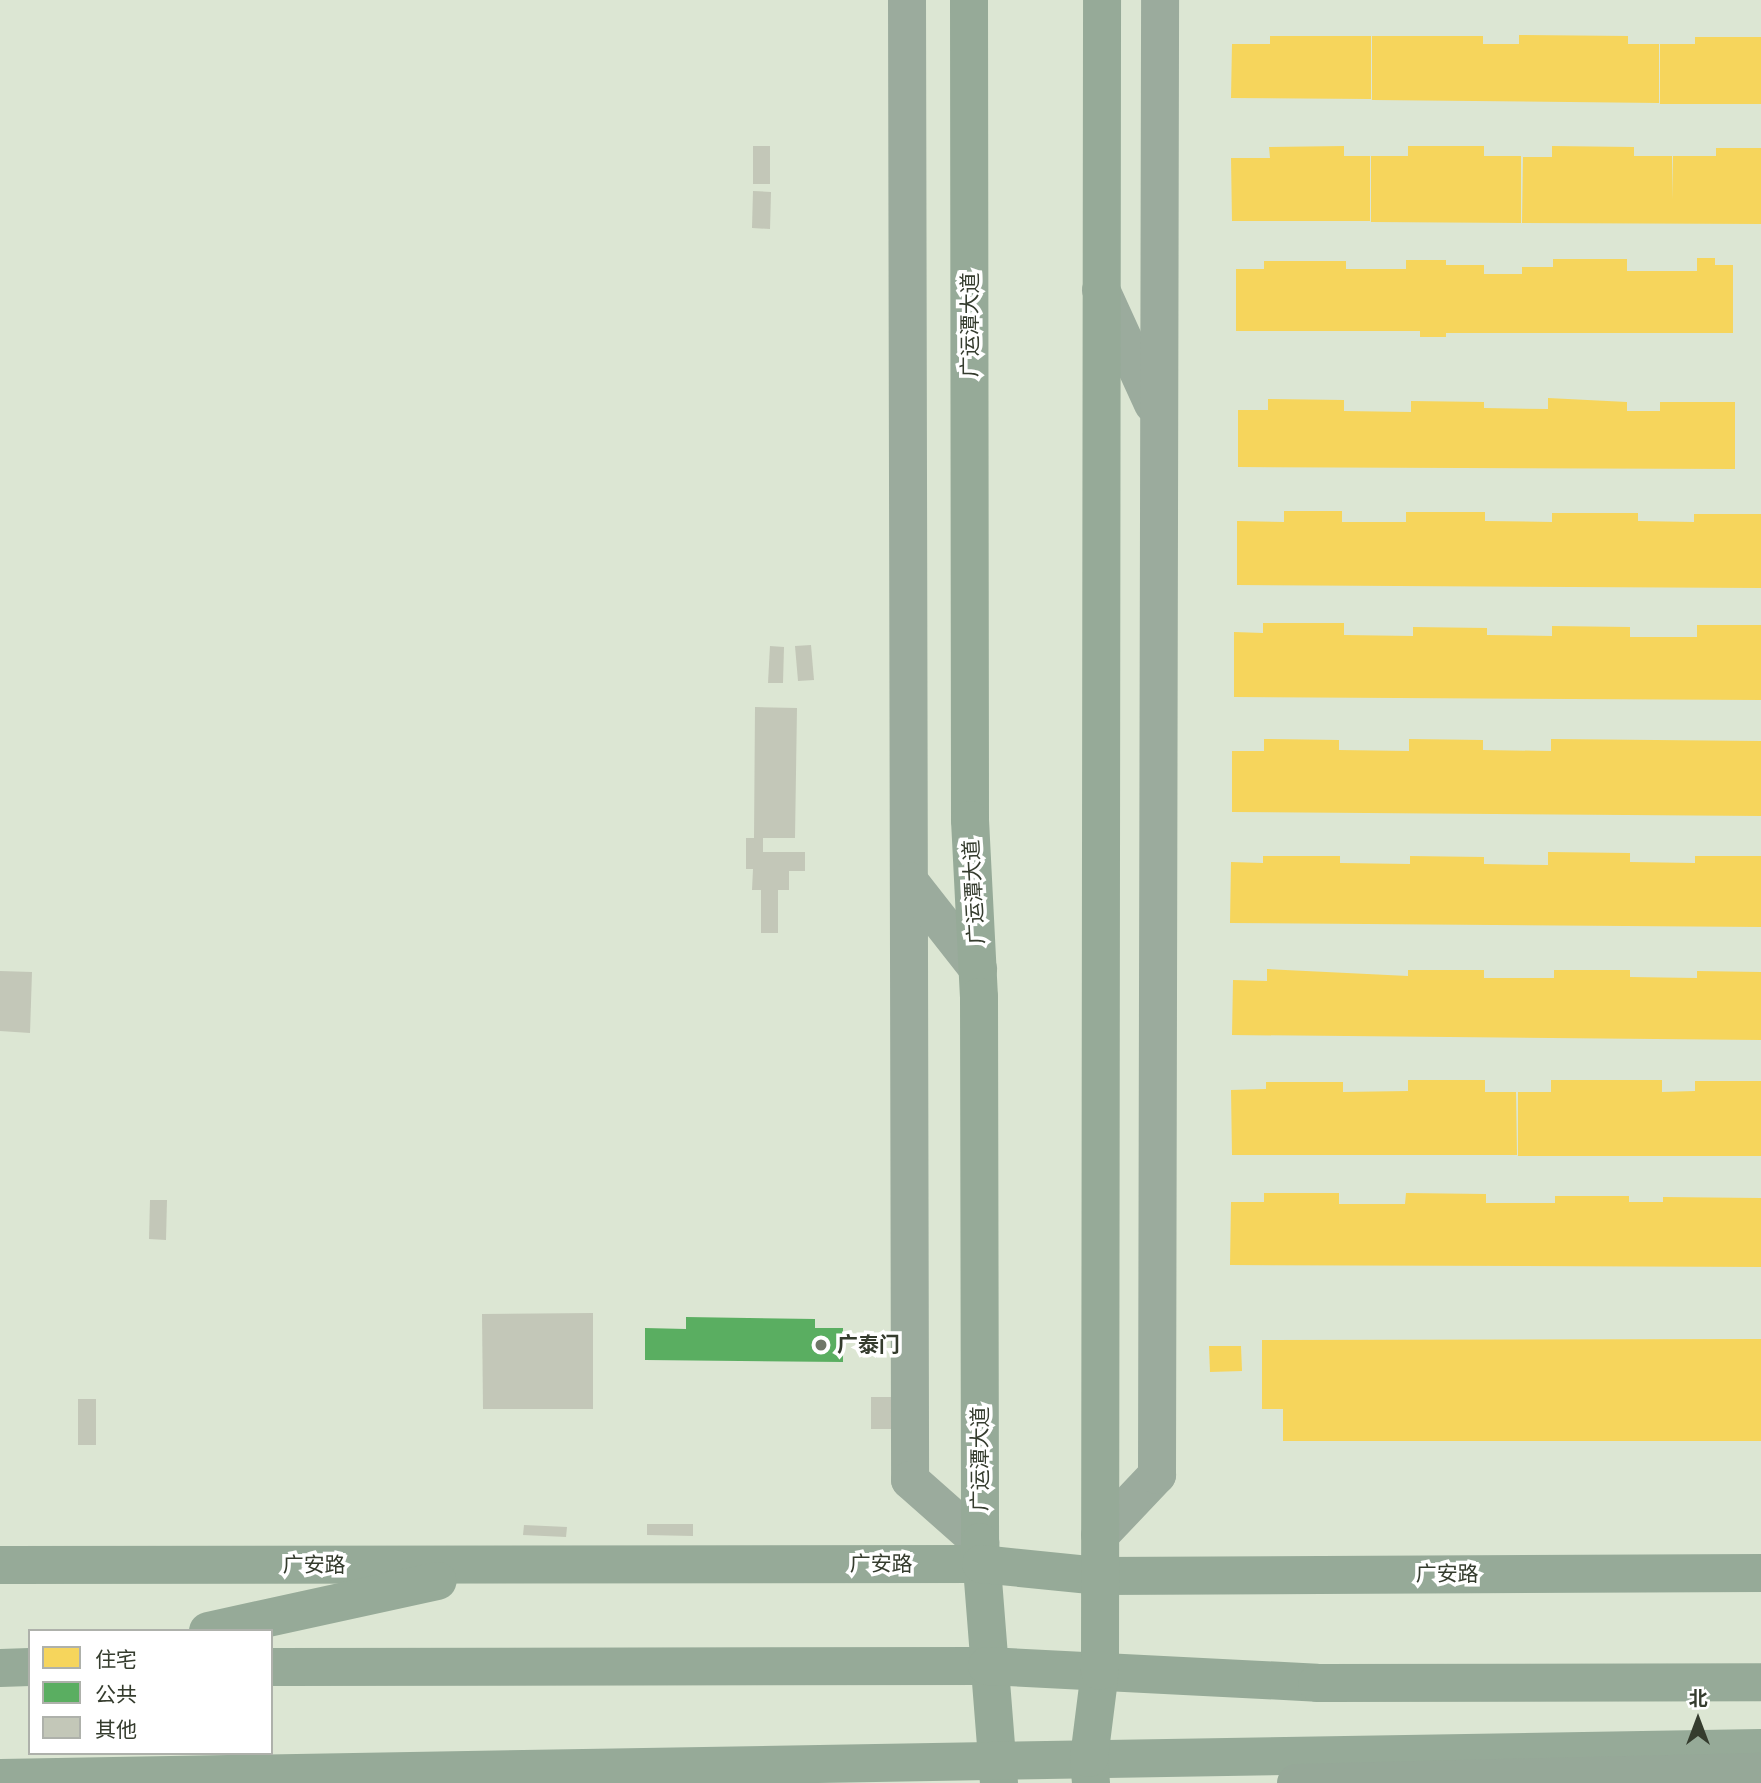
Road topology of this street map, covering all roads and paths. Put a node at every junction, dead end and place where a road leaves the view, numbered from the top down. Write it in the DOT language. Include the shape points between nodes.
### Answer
graph roads {
  1 [pos="907,0"];
  2 [pos="970,0"];
  3 [pos="1102,0"];
  4 [pos="1160,0"];
  5 [pos="1101,290"];
  6 [pos="1159,416"];
  7 [pos="909,881"];
  8 [pos="978,969"];
  9 [pos="1100,1535"];
  10 [pos="980,1553"];
  11 [pos="0,1565"];
  12 [pos="511,1565"];
  13 [pos="1761,1573"];
  14 [pos="1100,1576"];
  15 [pos="217,1629"];
  16 [pos="987,1666"];
  17 [pos="28,1667"];
  18 [pos="273,1667"];
  19 [pos="0,1668"];
  20 [pos="1100,1671"];
  21 [pos="1761,1682"];
  22 [pos="1761,1748"];
  23 [pos="1090,1770"];
  24 [pos="996,1772"];
  25 [pos="1761,1772"];
  26 [pos="0,1778"];
  27 [pos="1296,1783"];
  1 -- 7 [label="street"];
  2 -- 8 [label="main road, 广运潭大道" via="970,820"];
  3 -- 5 [label="main road"];
  4 -- 6 [label="street"];
  5 -- 6 [label="street"];
  5 -- 9 [label="main road"];
  6 -- 9 [label="street" via="1157,1475"];
  7 -- 8 [label="street"];
  7 -- 10 [label="street" via="911,1480"];
  8 -- 10 [label="main road, 广运潭大道"];
  9 -- 14 [label="main road"];
  10 -- 12 [label="main road, 广安路"];
  10 -- 14 [label="main road, 广安路"];
  10 -- 16 [label="main road, 广运潭大道"];
  11 -- 12 [label="main road, 广安路"];
  12 -- 15 [label="main road"];
  13 -- 14 [label="main road, 广安路"];
  14 -- 20 [label="main road"];
  16 -- 18 [label="main road"];
  16 -- 20 [label="main road"];
  16 -- 24 [label="main road, 广运潭大道"];
  17 -- 19 [label="main road"];
  20 -- 21 [label="main road" via="1317,1683"];
  20 -- 23 [label="main road"];
  22 -- 23 [label="main road"];
  23 -- 24 [label="main road"];
  24 -- 26 [label="main road"];
  25 -- 27 [label="highway"];
}
